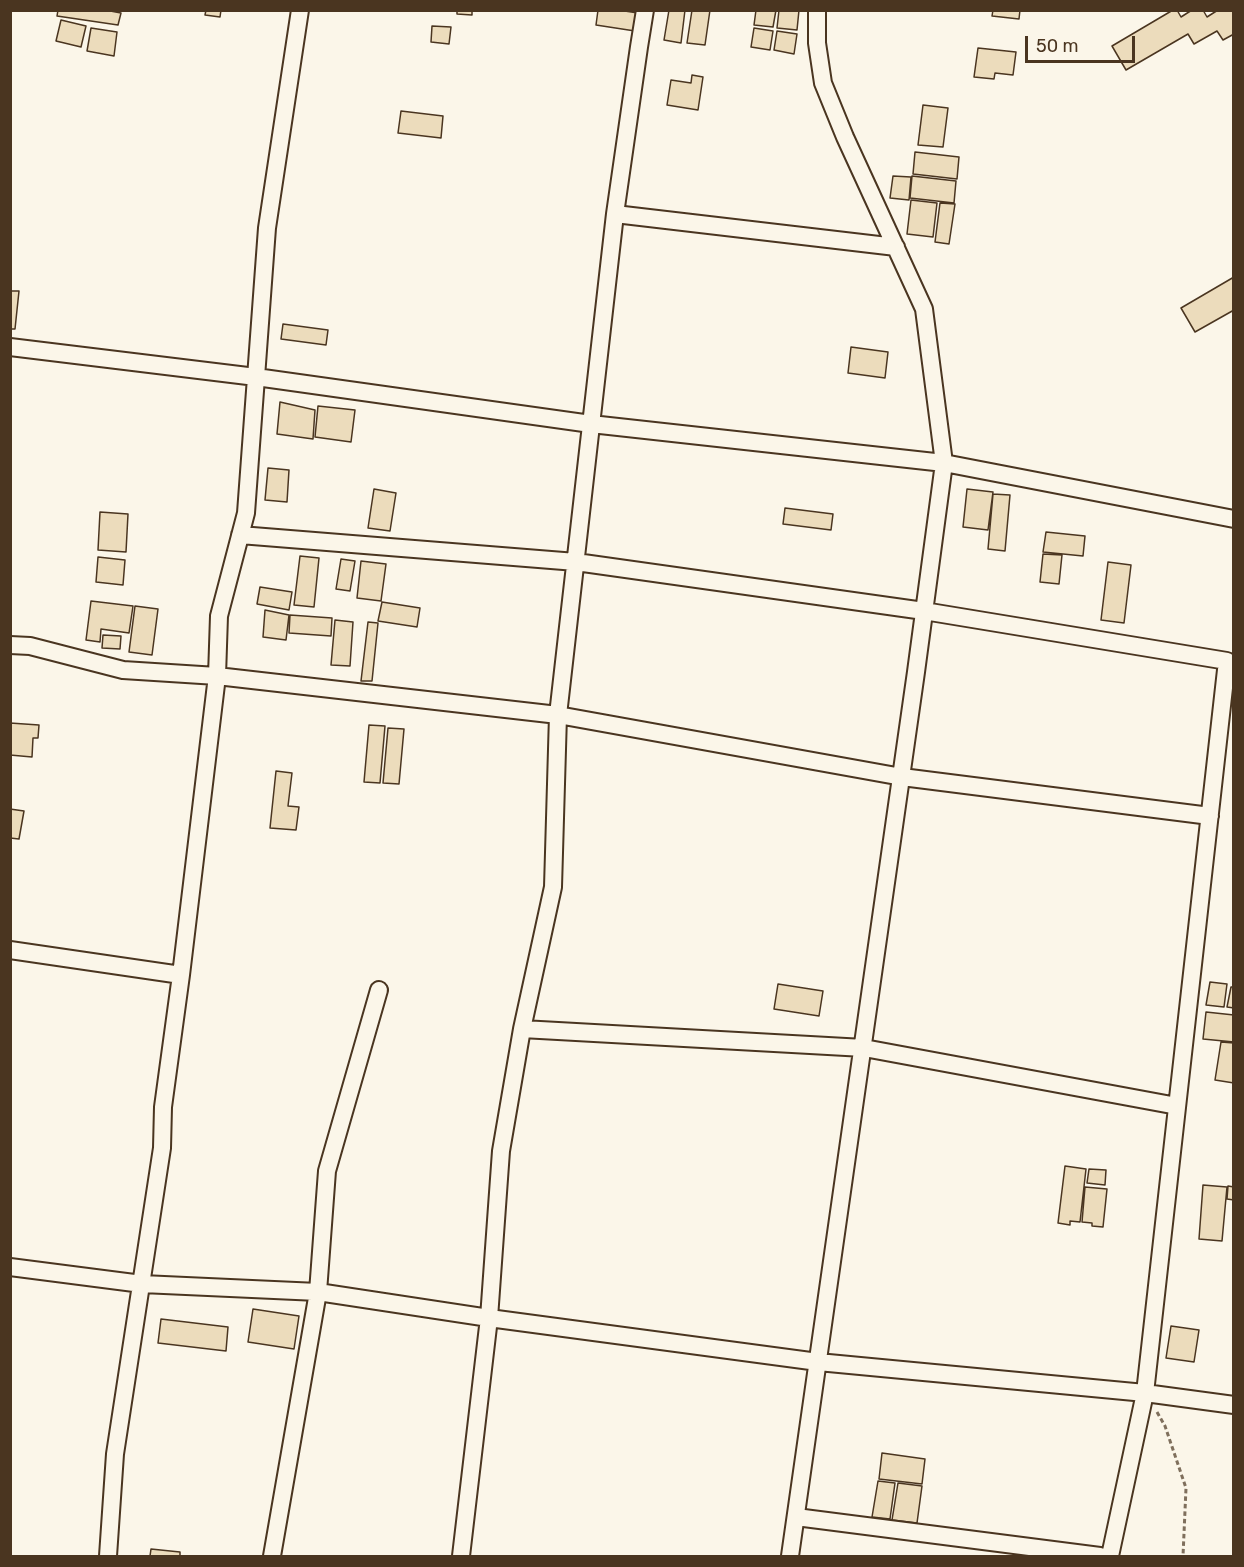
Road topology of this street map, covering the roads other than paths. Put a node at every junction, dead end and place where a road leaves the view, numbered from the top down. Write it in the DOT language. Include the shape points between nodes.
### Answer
graph roads {
  1 [pos="300,10"];
  2 [pos="645,10"];
  3 [pos="817,10"];
  4 [pos="615,214"];
  5 [pos="896,248"];
  6 [pos="10,347"];
  7 [pos="256,378"];
  8 [pos="591,424"];
  9 [pos="944,463"];
  10 [pos="1233,519"];
  11 [pos="240,535"];
  12 [pos="576,562"];
  13 [pos="924,611"];
  14 [pos="10,645"];
  15 [pos="217,676"];
  16 [pos="558,715"];
  17 [pos="902,777"];
  18 [pos="1210,816"];
  19 [pos="10,950"];
  20 [pos="181,975"];
  21 [pos="379,990"];
  22 [pos="522,1029"];
  23 [pos="864,1048"];
  24 [pos="1177,1106"];
  25 [pos="10,1267"];
  26 [pos="142,1284"];
  27 [pos="318,1292"];
  28 [pos="489,1318"];
  29 [pos="818,1362"];
  30 [pos="1145,1393"];
  31 [pos="1233,1405"];
  32 [pos="796,1517"];
  33 [pos="108,1557"];
  34 [pos="272,1557"];
  35 [pos="461,1557"];
  36 [pos="790,1557"];
  37 [pos="1100,1557"];
  38 [pos="1110,1557"];
  1 -- 7 [label="street" via="267,228"];
  2 -- 4 [label="street"];
  3 -- 5 [label="street" via="823,83"];
  4 -- 5 [label="street"];
  4 -- 8 [label="street"];
  5 -- 9 [label="street" via="924,309"];
  6 -- 7 [label="street"];
  7 -- 8 [label="street"];
  7 -- 11 [label="street" via="246,513"];
  8 -- 9 [label="street"];
  8 -- 12 [label="street"];
  9 -- 10 [label="street"];
  9 -- 13 [label="street"];
  11 -- 12 [label="street"];
  11 -- 15 [label="street" via="219,616"];
  12 -- 13 [label="street"];
  12 -- 16 [label="street"];
  13 -- 17 [label="street"];
  13 -- 18 [label="street" via="1227,661"];
  14 -- 15 [label="street" via="30,646 123,670"];
  15 -- 16 [label="street"];
  15 -- 20 [label="street"];
  16 -- 17 [label="street"];
  16 -- 22 [label="street" via="553,887"];
  17 -- 18 [label="street"];
  17 -- 23 [label="street"];
  18 -- 24 [label="street"];
  19 -- 20 [label="street"];
  20 -- 26 [label="street"];
  21 -- 27 [label="street" via="327,1171"];
  22 -- 23 [label="street"];
  22 -- 28 [label="street" via="501,1152"];
  23 -- 24 [label="street"];
  23 -- 29 [label="street"];
  24 -- 30 [label="street"];
  25 -- 26 [label="street"];
  26 -- 27 [label="street"];
  26 -- 33 [label="street" via="115,1454"];
  27 -- 28 [label="street"];
  27 -- 34 [label="street"];
  28 -- 29 [label="street"];
  28 -- 35 [label="street"];
  29 -- 30 [label="street"];
  29 -- 32 [label="street"];
  30 -- 31 [label="street"];
  30 -- 38 [label="street"];
  32 -- 36 [label="street"];
  32 -- 37 [label="street"];
}
